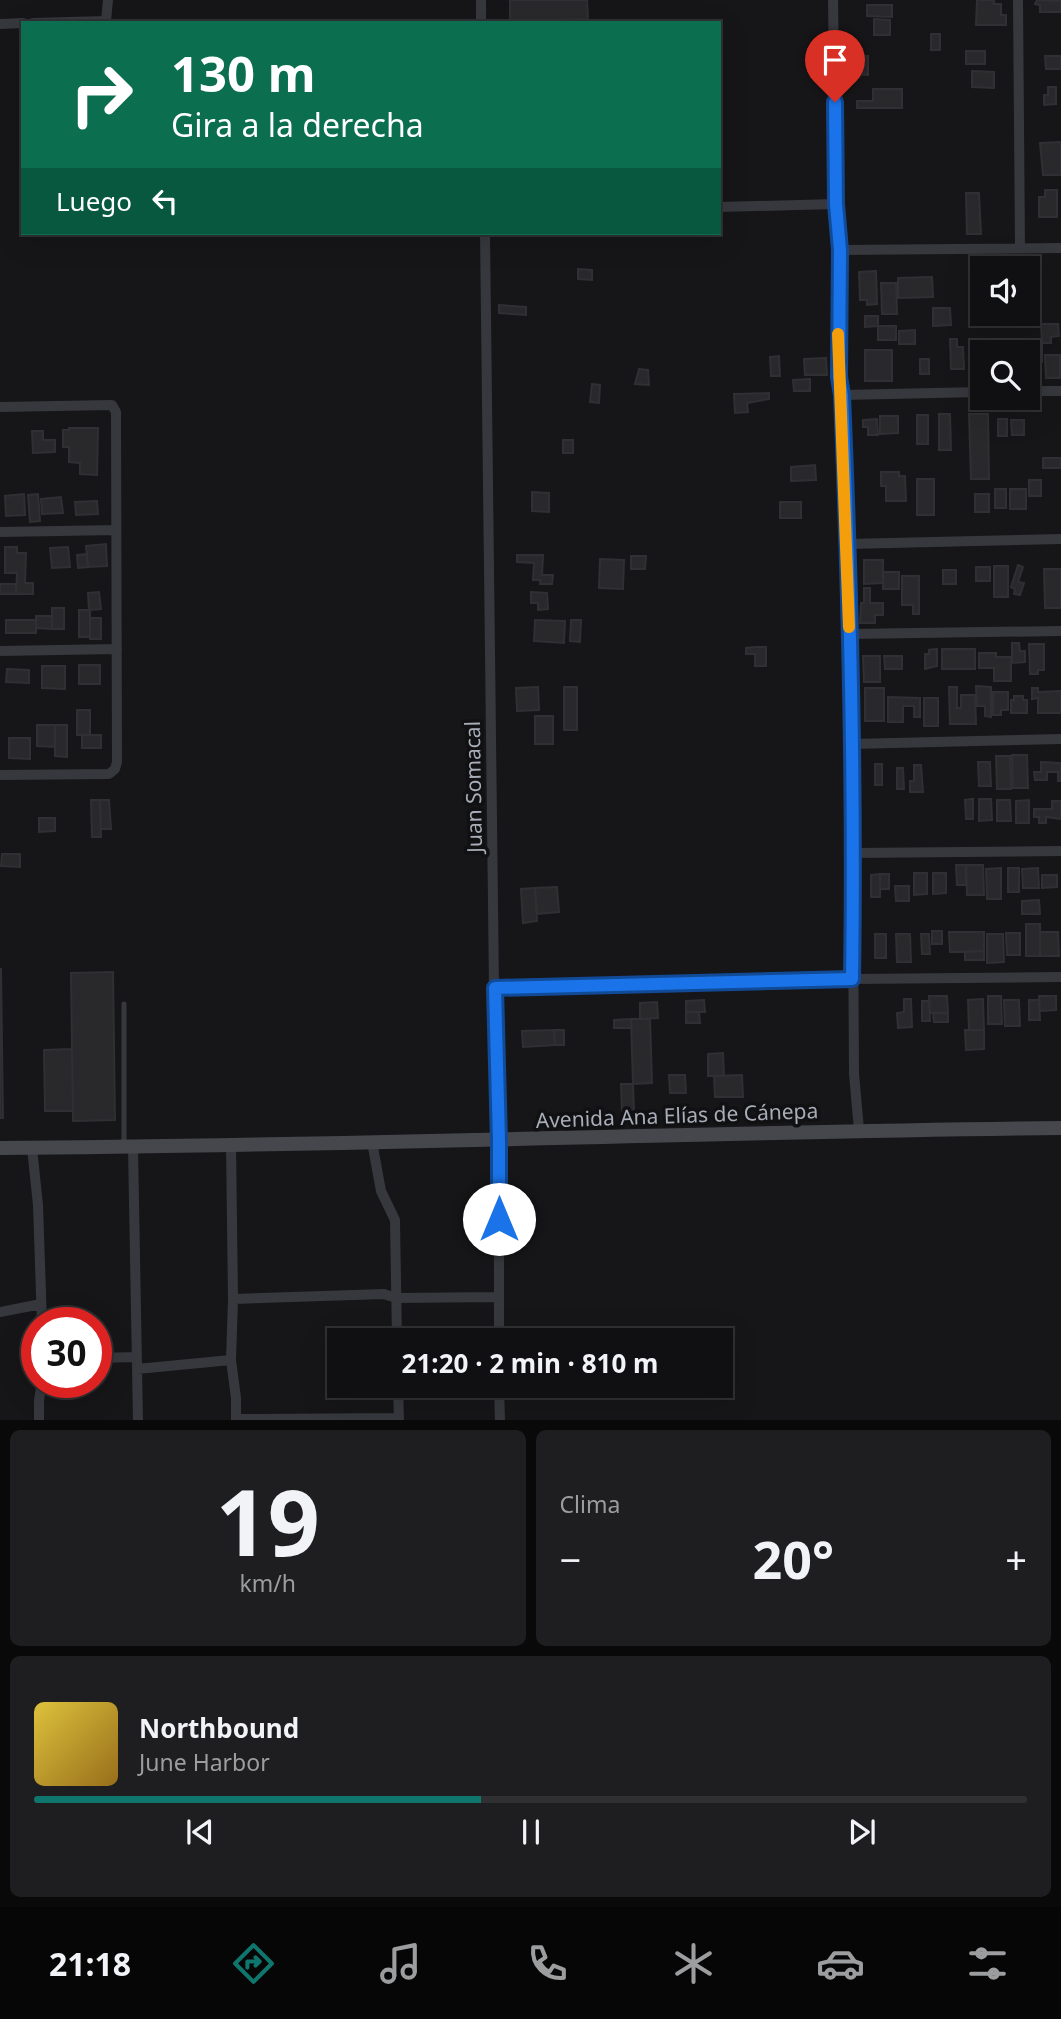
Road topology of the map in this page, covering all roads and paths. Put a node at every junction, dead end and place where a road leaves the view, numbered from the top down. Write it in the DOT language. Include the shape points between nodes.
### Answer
graph roads {
  1 [pos="108,0"];
  2 [pos="481,0"];
  3 [pos="833,0"];
  4 [pos="1018,0"];
  5 [pos="106,21"];
  6 [pos="481,21"];
  7 [pos="21,23"];
  8 [pos="0,24"];
  9 [pos="836,204"];
  10 [pos="721,207"];
  11 [pos="485,235"];
  12 [pos="1020,248"];
  13 [pos="1061,248"];
  14 [pos="840,250"];
  15 [pos="1040,391"];
  16 [pos="1061,391"];
  17 [pos="970,392"];
  18 [pos="842,395"];
  19 [pos="0,407"];
  20 [pos="116,530"];
  21 [pos="0,532"];
  22 [pos="1061,539"];
  23 [pos="848,544"];
  24 [pos="1061,631"];
  25 [pos="849,634"];
  26 [pos="117,649"];
  27 [pos="0,651"];
  28 [pos="1061,739"];
  29 [pos="852,744"];
  30 [pos="0,775"];
  31 [pos="1061,851"];
  32 [pos="854,853"];
  33 [pos="1061,977"];
  34 [pos="852,979"];
  35 [pos="495,988"];
  36 [pos="124,1004"];
  37 [pos="1061,1128"];
  38 [pos="859,1130"];
  39 [pos="499,1141"];
  40 [pos="372,1142"];
  41 [pos="231,1144"];
  42 [pos="128,1147"];
  43 [pos="0,1148"];
  44 [pos="32,1148"];
  45 [pos="498,1297"];
  46 [pos="396,1298"];
  47 [pos="233,1299"];
  48 [pos="41,1304"];
  49 [pos="41,1307"];
  50 [pos="0,1312"];
  51 [pos="397,1328"];
  52 [pos="499,1328"];
  53 [pos="112,1360"];
  54 [pos="231,1360"];
  55 [pos="137,1363"];
  56 [pos="39,1398"];
  57 [pos="398,1398"];
  58 [pos="499,1398"];
  59 [pos="399,1419"];
  60 [pos="39,1420"];
  61 [pos="138,1420"];
  62 [pos="236,1420"];
  63 [pos="500,1420"];
  1 -- 5 [label="street"];
  2 -- 6 [label="street"];
  3 -- 9 [label="street"];
  4 -- 12 [label="street"];
  7 -- 8 [label="street"];
  9 -- 10 [label="street"];
  9 -- 14 [label="street"];
  11 -- 35 [label="street, Juan Somacal"];
  12 -- 13 [label="street"];
  12 -- 14 [label="street"];
  14 -- 18 [label="street"];
  15 -- 16 [label="street"];
  17 -- 18 [label="street"];
  18 -- 23 [label="street"];
  19 -- 20 [label="street" via="115,408"];
  20 -- 21 [label="street"];
  20 -- 26 [label="street"];
  22 -- 23 [label="street"];
  23 -- 25 [label="street"];
  24 -- 25 [label="street"];
  25 -- 29 [label="street"];
  26 -- 27 [label="street"];
  26 -- 30 [label="street" via="115,769 109,774"];
  28 -- 29 [label="street"];
  29 -- 32 [label="street"];
  31 -- 32 [label="street"];
  32 -- 34 [label="street"];
  33 -- 34 [label="street"];
  34 -- 35 [label="street"];
  34 -- 38 [label="street"];
  35 -- 39 [label="street, Juan Somacal"];
  36 -- 42 [label="lane"];
  37 -- 38 [label="main road, Avenida Ana Elías de Cánepa"];
  38 -- 39 [label="main road, Avenida Ana Elías de Cánepa"];
  39 -- 40 [label="main road, Avenida Ana Elías de Cánepa"];
  39 -- 45 [label="street, Juan Somacal"];
  40 -- 41 [label="main road, Avenida Ana Elías de Cánepa"];
  40 -- 46 [label="street" via="381,1191 395,1220"];
  41 -- 42 [label="main road, Avenida Ana Elías de Cánepa"];
  41 -- 47 [label="street"];
  42 -- 44 [label="main road, Avenida Ana Elías de Cánepa"];
  42 -- 55 [label="street"];
  43 -- 44 [label="main road, Avenida Ana Elías de Cánepa"];
  44 -- 48 [label="street"];
  45 -- 46 [label="street"];
  45 -- 52 [label="street, Juan Somacal"];
  46 -- 47 [label="street" via="384,1294"];
  46 -- 51 [label="street"];
  47 -- 54 [label="street"];
  48 -- 49 [label="street"];
  48 -- 50 [label="street"];
  53 -- 55 [label="street"];
  54 -- 55 [label="street"];
  54 -- 62 [label="street"];
  55 -- 61 [label="street"];
  56 -- 60 [label="street"];
  57 -- 59 [label="street"];
  58 -- 63 [label="street"];
  59 -- 62 [label="street"];
}
